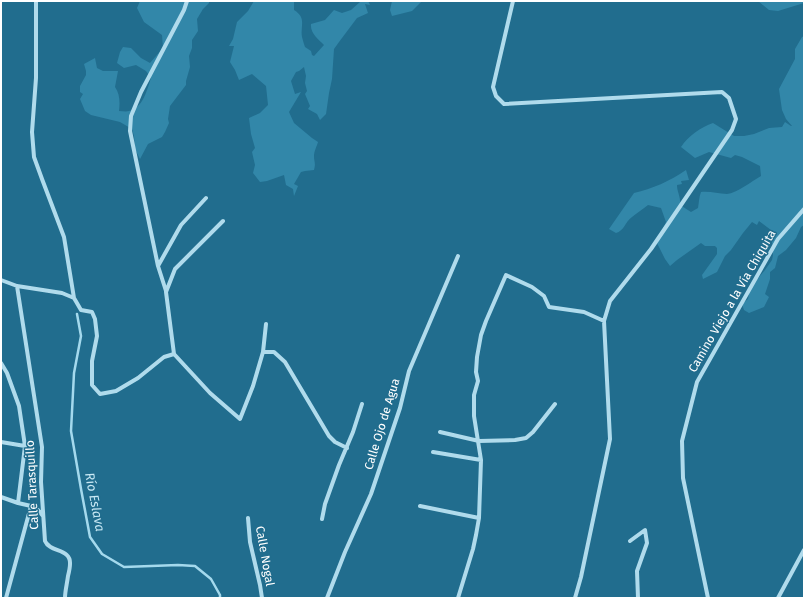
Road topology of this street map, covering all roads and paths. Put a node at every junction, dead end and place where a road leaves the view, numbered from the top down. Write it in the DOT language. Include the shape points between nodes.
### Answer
graph roads {
  1 [pos="36,1"];
  2 [pos="187,1"];
  3 [pos="513,1"];
  4 [pos="206,198"];
  5 [pos="804,209"];
  6 [pos="223,220"];
  7 [pos="458,256"];
  8 [pos="158,266"];
  9 [pos="1,280"];
  10 [pos="17,286"];
  11 [pos="166,292"];
  12 [pos="74,298"];
  13 [pos="604,321"];
  14 [pos="266,324"];
  15 [pos="263,352"];
  16 [pos="174,354"];
  17 [pos="1,363"];
  18 [pos="362,404"];
  19 [pos="555,404"];
  20 [pos="440,432"];
  21 [pos="478,441"];
  22 [pos="1,442"];
  23 [pos="25,446"];
  24 [pos="347,448"];
  25 [pos="433,452"];
  26 [pos="481,460"];
  27 [pos="1,497"];
  28 [pos="18,503"];
  29 [pos="31,506"];
  30 [pos="420,506"];
  31 [pos="43,516"];
  32 [pos="248,518"];
  33 [pos="479,518"];
  34 [pos="322,519"];
  35 [pos="630,541"];
  36 [pos="804,550"];
  37 [pos="6,598"];
  38 [pos="65,598"];
  39 [pos="262,598"];
  40 [pos="327,598"];
  41 [pos="458,598"];
  42 [pos="575,598"];
  43 [pos="638,598"];
  44 [pos="708,598"];
  45 [pos="778,598"];
  1 -- 12 [label="street" via="36,78 32,132 34,157 64,237"];
  2 -- 8 [label="street" via="131,116 130,131"];
  3 -- 13 [label="street" via="493,87 496,96 504,104 722,92 729,98 736,119 732,130 651,249 610,301"];
  4 -- 8 [label="street" via="181,225"];
  5 -- 44 [label="street, Camino Viejo a la Vía Chiquita" via="778,239 696,382 682,442 683,478"];
  6 -- 11 [label="street" via="175,269"];
  7 -- 40 [label="street, Calle Ojo de Agua" via="409,371 400,408 370,494"];
  8 -- 11 [label="street"];
  9 -- 10 [label="street"];
  10 -- 12 [label="street" via="62,293"];
  10 -- 31 [label="street, Calle Tarasquillo" via="42,447"];
  11 -- 16 [label="street"];
  12 -- 16 [label="street" via="81,310 92,312 95,319 97,336 92,361 92,385 100,394 116,391 138,378 164,357"];
  13 -- 21 [label="street" via="584,312 549,307 544,296 532,287 506,275 481,335 477,357 478,381 474,395 474,416"];
  13 -- 42 [label="street" via="610,439"];
  14 -- 15 [label="street"];
  15 -- 16 [label="street" via="240,419 210,393"];
  15 -- 24 [label="street" via="274,352 285,362 329,436"];
  17 -- 23 [label="street" via="19,406"];
  18 -- 24 [label="street"];
  19 -- 21 [label="street" via="526,438"];
  20 -- 21 [label="street"];
  21 -- 26 [label="street"];
  22 -- 23 [label="street"];
  23 -- 28 [label="street"];
  24 -- 34 [label="street"];
  25 -- 26 [label="street"];
  26 -- 33 [label="street"];
  27 -- 28 [label="street"];
  28 -- 29 [label="street"];
  29 -- 31 [label="street"];
  29 -- 37 [label="street"];
  30 -- 33 [label="street"];
  31 -- 38 [label="street, Calle Tarasquillo" via="46,544 65,553 71,563"];
  32 -- 39 [label="street, Calle Nogal" via="250,542"];
  33 -- 41 [label="street" via="473,549"];
  35 -- 43 [label="street" via="645,530 647,543 637,571"];
  36 -- 45 [label="street"];
}
